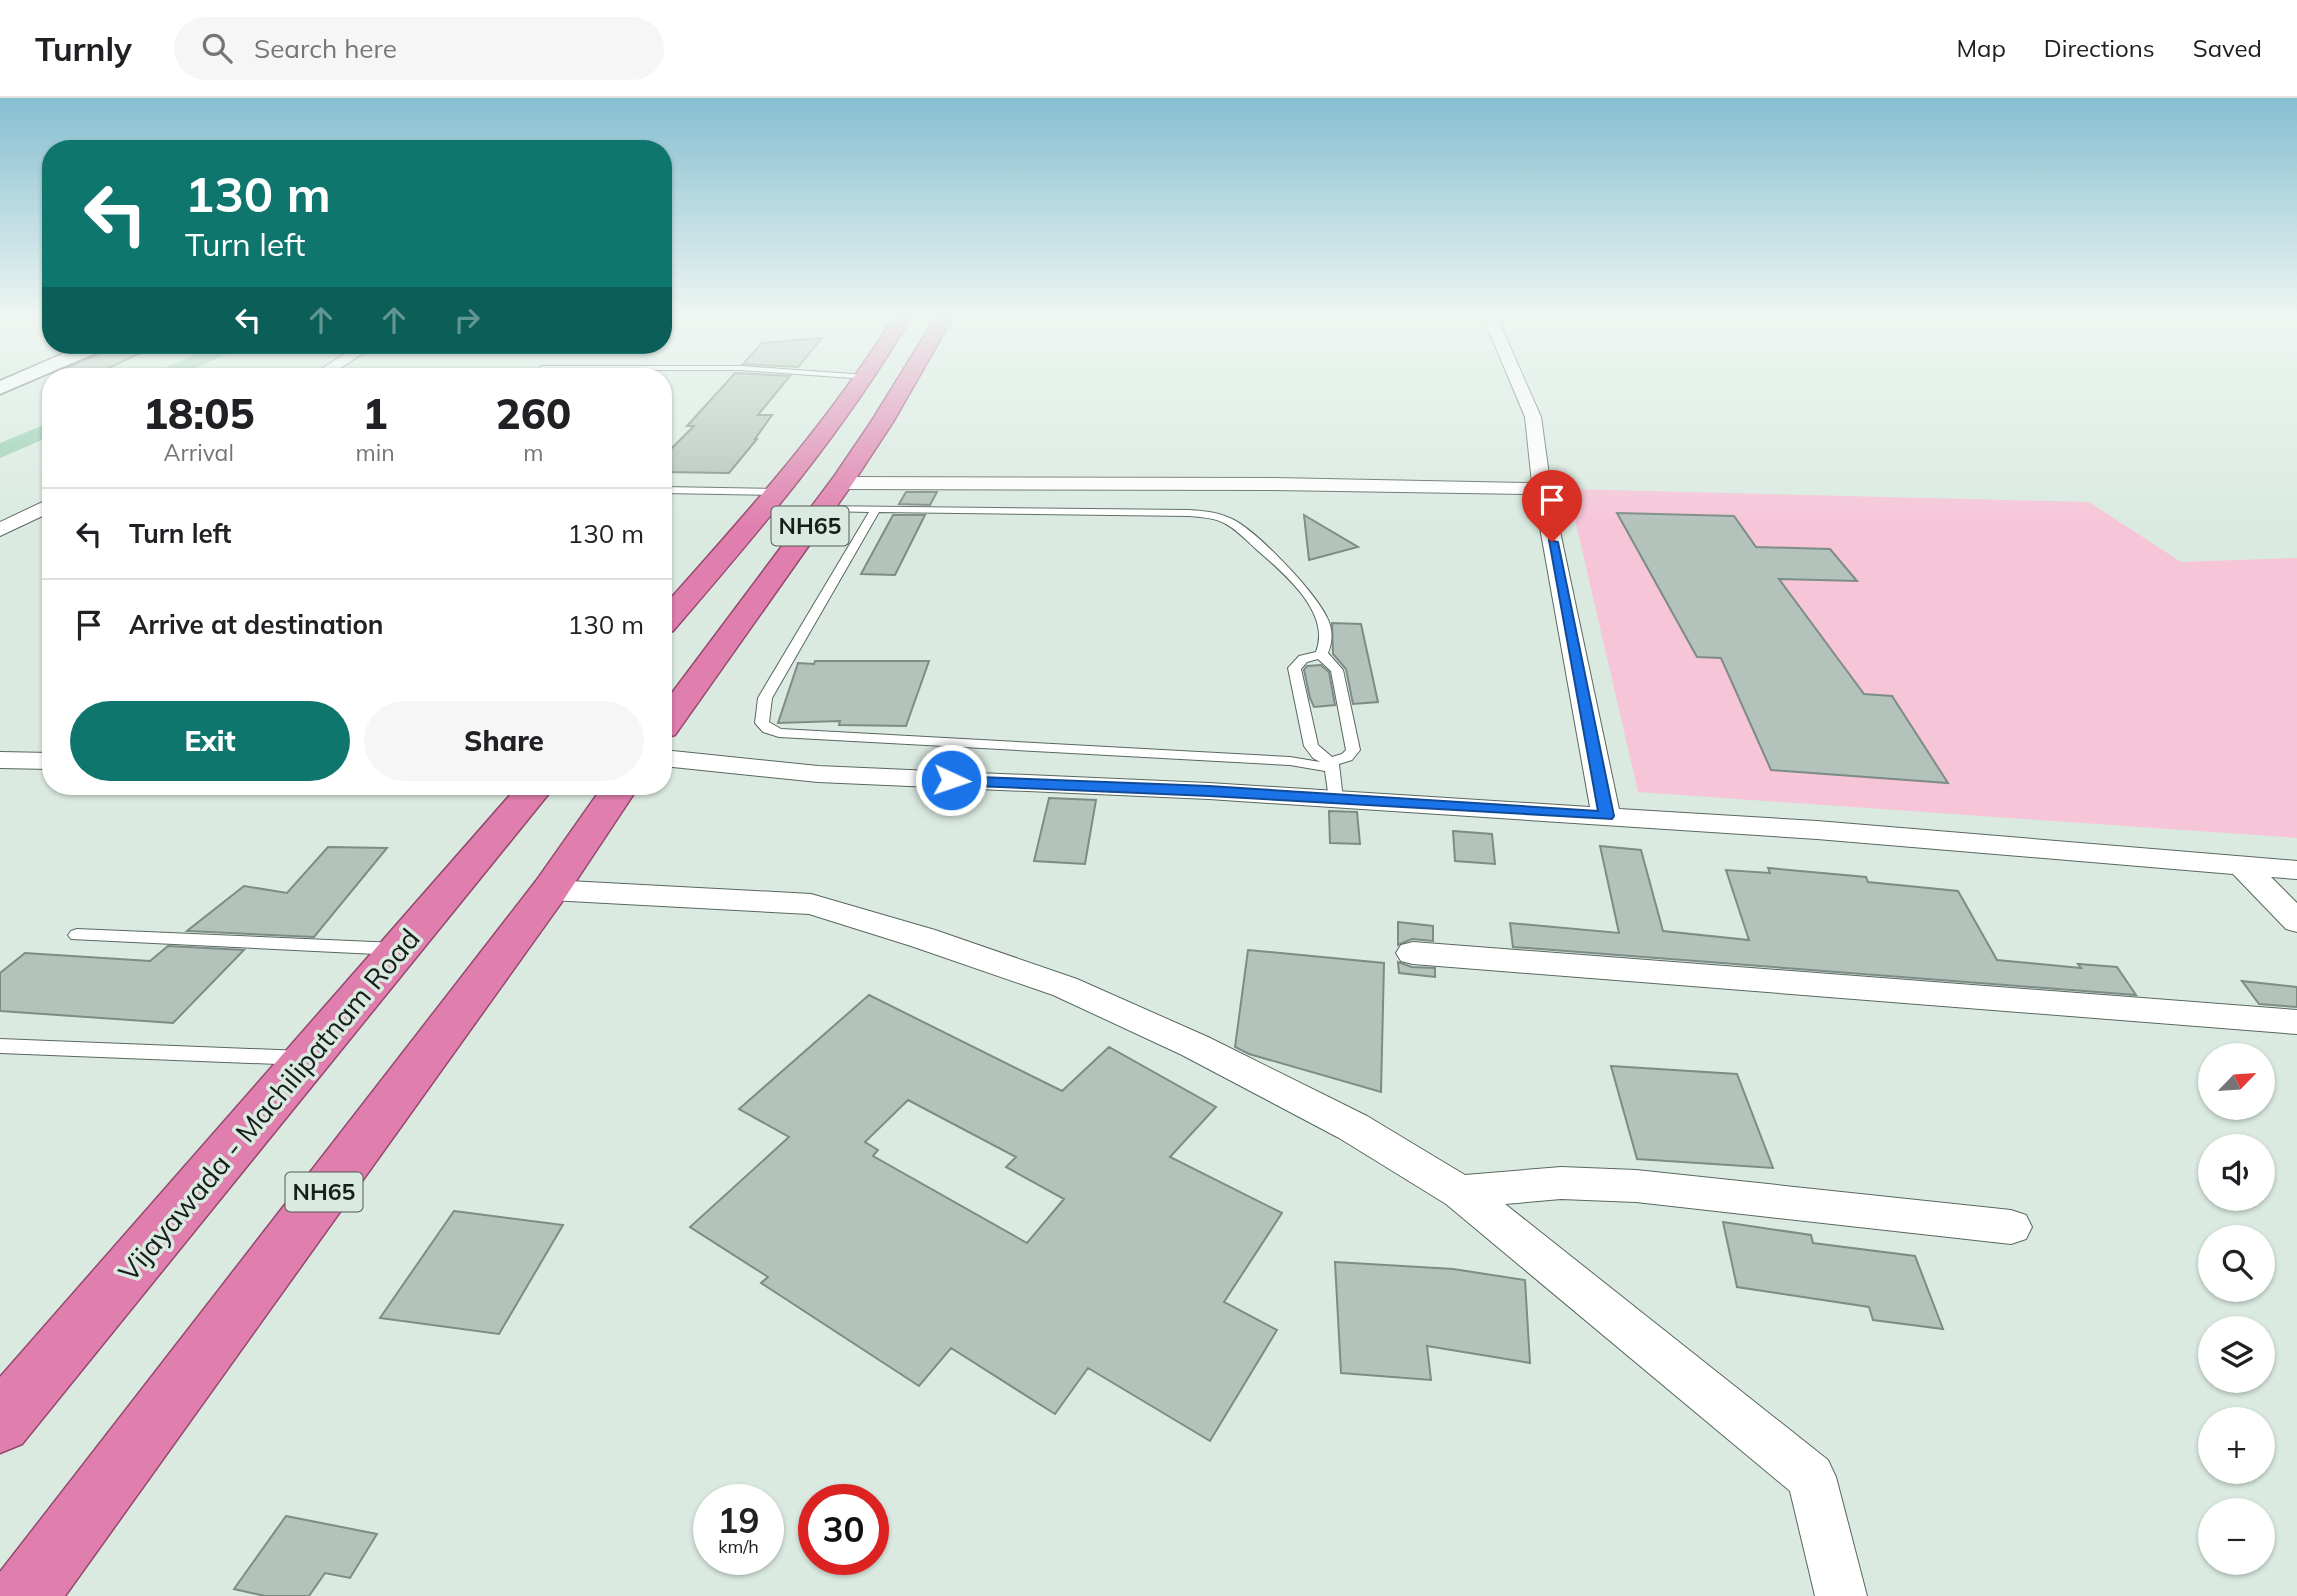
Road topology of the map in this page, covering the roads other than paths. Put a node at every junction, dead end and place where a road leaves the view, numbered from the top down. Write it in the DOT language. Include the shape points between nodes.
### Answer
graph roads {
  1 [pos="858,387"];
  2 [pos="903,387"];
  3 [pos="1520,387"];
  4 [pos="841,483"];
  5 [pos="1542,489"];
  6 [pos="672,490"];
  7 [pos="776,492"];
  8 [pos="823,508"];
  9 [pos="42,509"];
  10 [pos="876,509"];
  11 [pos="0,530"];
  12 [pos="672,609"];
  13 [pos="1321,654"];
  14 [pos="672,716"];
  15 [pos="672,759"];
  16 [pos="0,760"];
  17 [pos="42,761"];
  18 [pos="1331,765"];
  19 [pos="529,795"];
  20 [pos="615,795"];
  21 [pos="1336,799"];
  22 [pos="1606,816"];
  23 [pos="2241,865"];
  24 [pos="2297,870"];
  25 [pos="550,890"];
  26 [pos="2297,922"];
  27 [pos="76,935"];
  28 [pos="401,949"];
  29 [pos="1413,953"];
  30 [pos="2297,1022"];
  31 [pos="0,1046"];
  32 [pos="309,1058"];
  33 [pos="1460,1192"];
  34 [pos="2011,1227"];
  35 [pos="0,1423"];
  36 [pos="24,1596"];
  37 [pos="1841,1596"];
  1 -- 7 [label="highway, NH65"];
  2 -- 4 [label="highway, NH65"];
  3 -- 5 [label="street" via="1533,417"];
  4 -- 5 [label="street"];
  4 -- 8 [label="highway, NH65"];
  5 -- 22 [label="street"];
  6 -- 7 [label="lane"];
  7 -- 12 [label="highway, NH65"];
  8 -- 10 [label="lane"];
  8 -- 14 [label="highway, NH65"];
  9 -- 11 [label="street"];
  10 -- 13 [label="lane" via="1176,512 1219,517 1230,522 1313,601 1326,636"];
  10 -- 18 [label="lane" via="765,698 762,723 768,729"];
  13 -- 18 [label="lane" via="1338,670 1353,750"];
  13 -- 18 [label="lane" via="1303,659 1294,668 1311,746"];
  15 -- 21 [label="street" via="818,774"];
  16 -- 17 [label="street"];
  18 -- 21 [label="lane"];
  19 -- 28 [label="highway, Vijayawada - Machilipatnam Road"];
  20 -- 25 [label="highway, NH65"];
  21 -- 22 [label="street"];
  22 -- 23 [label="street"];
  23 -- 24 [label="street"];
  23 -- 26 [label="street"];
  25 -- 33 [label="street" via="811,904 923,938 1065,987 1195,1046 1353,1127"];
  25 -- 36 [label="highway, NH65"];
  27 -- 28 [label="lane"];
  28 -- 32 [label="highway, Vijayawada - Machilipatnam Road"];
  29 -- 30 [label="street"];
  31 -- 32 [label="lane"];
  32 -- 35 [label="highway, Vijayawada - Machilipatnam Road"];
  33 -- 34 [label="street" via="1561,1183 1636,1186"];
  33 -- 37 [label="street" via="1811,1477"];
}
